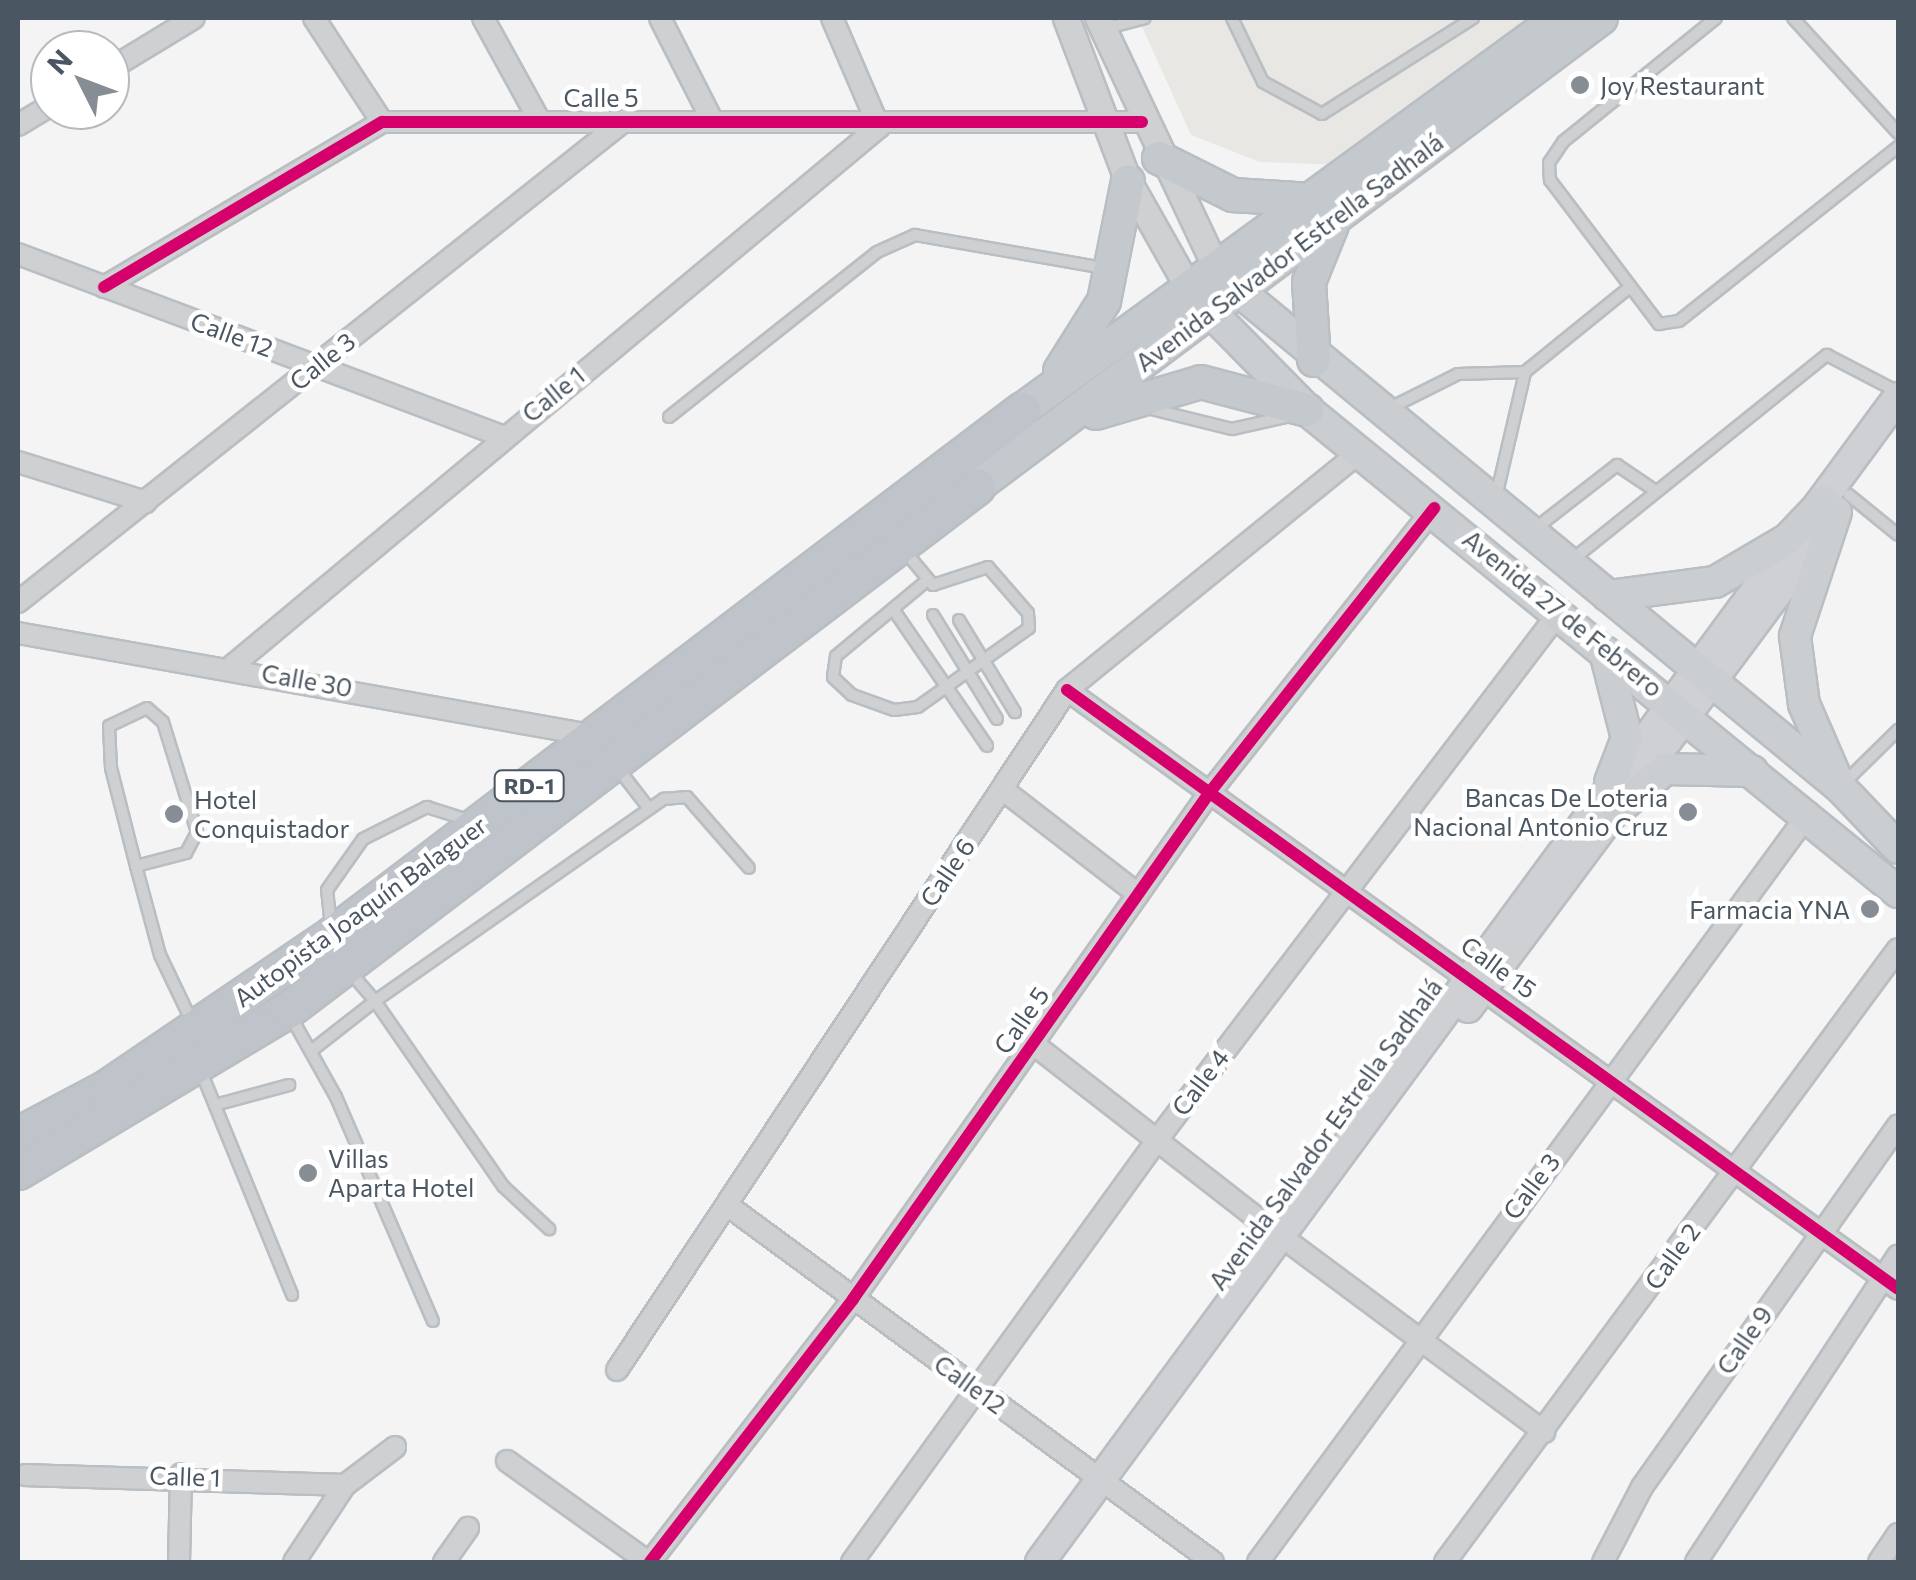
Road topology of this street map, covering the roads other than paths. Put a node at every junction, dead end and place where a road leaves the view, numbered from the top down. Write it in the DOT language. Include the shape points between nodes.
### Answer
graph roads {
  1 [pos="194,18"];
  2 [pos="314,18"];
  3 [pos="484,18"];
  4 [pos="660,18"];
  5 [pos="832,18"];
  6 [pos="1066,18"];
  7 [pos="1144,18"];
  8 [pos="1232,18"];
  9 [pos="1474,18"];
  10 [pos="1559,18"];
  11 [pos="1601,18"];
  12 [pos="1716,18"];
  13 [pos="1794,18"];
  14 [pos="1101,24"];
  15 [pos="130,57"];
  16 [pos="539,120"];
  17 [pos="625,120"];
  18 [pos="712,120"];
  19 [pos="382,122"];
  20 [pos="1142,122"];
  21 [pos="1106,126"];
  22 [pos="878,127"];
  23 [pos="1898,133"];
  24 [pos="1898,148"];
  25 [pos="1159,158"];
  26 [pos="1128,181"];
  27 [pos="1326,207"];
  28 [pos="18,254"];
  29 [pos="1113,270"];
  30 [pos="1225,282"];
  31 [pos="1630,287"];
  32 [pos="104,288"];
  33 [pos="1198,302"];
  34 [pos="1314,360"];
  35 [pos="316,365"];
  36 [pos="1525,372"];
  37 [pos="1898,395"];
  38 [pos="1022,410"];
  39 [pos="1306,410"];
  40 [pos="1382,412"];
  41 [pos="669,417"];
  42 [pos="1898,427"];
  43 [pos="502,436"];
  44 [pos="1361,450"];
  45 [pos="18,462"];
  46 [pos="977,486"];
  47 [pos="1654,490"];
  48 [pos="146,502"];
  49 [pos="1494,503"];
  50 [pos="1836,503"];
  51 [pos="1434,508"];
  52 [pos="1530,532"];
  53 [pos="1898,535"];
  54 [pos="900,544"];
  55 [pos="1568,562"];
  56 [pos="926,582"];
  57 [pos="1608,596"];
  58 [pos="18,602"];
  59 [pos="892,609"];
  60 [pos="1561,610"];
  61 [pos="933,615"];
  62 [pos="959,620"];
  63 [pos="18,633"];
  64 [pos="1601,645"];
  65 [pos="986,663"];
  66 [pos="232,666"];
  67 [pos="970,674"];
  68 [pos="1704,675"];
  69 [pos="951,690"];
  70 [pos="1068,690"];
  71 [pos="1680,708"];
  72 [pos="1015,712"];
  73 [pos="997,719"];
  74 [pos="1898,730"];
  75 [pos="987,746"];
  76 [pos="604,748"];
  77 [pos="1758,773"];
  78 [pos="1840,787"];
  79 [pos="1002,788"];
  80 [pos="1210,792"];
  81 [pos="1614,796"];
  82 [pos="647,806"];
  83 [pos="1809,813"];
  84 [pos="478,825"];
  85 [pos="1898,848"];
  86 [pos="136,866"];
  87 [pos="749,868"];
  88 [pos="1346,887"];
  89 [pos="1898,892"];
  90 [pos="1138,894"];
  91 [pos="339,949"];
  92 [pos="1898,950"];
  93 [pos="1478,978"];
  94 [pos="375,1001"];
  95 [pos="287,1010"];
  96 [pos="196,1029"];
  97 [pos="1032,1043"];
  98 [pos="311,1050"];
  99 [pos="199,1066"];
  100 [pos="1612,1078"];
  101 [pos="289,1084"];
  102 [pos="214,1105"];
  103 [pos="1898,1126"];
  104 [pos="18,1135"];
  105 [pos="1160,1136"];
  106 [pos="18,1171"];
  107 [pos="1733,1172"];
  108 [pos="726,1205"];
  109 [pos="549,1230"];
  110 [pos="1820,1230"];
  111 [pos="1287,1240"];
  112 [pos="1898,1256"];
  113 [pos="1891,1283"];
  114 [pos="292,1295"];
  115 [pos="853,1299"];
  116 [pos="432,1320"];
  117 [pos="1420,1336"];
  118 [pos="617,1370"];
  119 [pos="979,1390"];
  120 [pos="1544,1432"];
  121 [pos="395,1447"];
  122 [pos="507,1461"];
  123 [pos="182,1474"];
  124 [pos="25,1475"];
  125 [pos="346,1485"];
  126 [pos="1107,1486"];
  127 [pos="468,1528"];
  128 [pos="1898,1534"];
  129 [pos="180,1562"];
  130 [pos="294,1562"];
  131 [pos="444,1562"];
  132 [pos="649,1562"];
  133 [pos="852,1562"];
  134 [pos="1040,1562"];
  135 [pos="1064,1562"];
  136 [pos="1213,1562"];
  137 [pos="1258,1562"];
  138 [pos="1446,1562"];
  139 [pos="1604,1562"];
  140 [pos="1696,1562"];
  141 [pos="1879,1562"];
  1 -- 15 [label="street"];
  2 -- 19 [label="street"];
  3 -- 16 [label="street"];
  4 -- 18 [label="street"];
  5 -- 22 [label="street"];
  6 -- 21 [label="street"];
  7 -- 14 [label="lane"];
  8 -- 9 [label="lane" via="1263,82 1322,114"];
  10 -- 27 [label="highway, Avenida Salvador Estrella Sadhalá"];
  11 -- 27 [label="highway, Avenida Salvador Estrella Sadhalá"];
  12 -- 31 [label="lane" via="1563,142 1550,163 1550,180"];
  13 -- 23 [label="lane"];
  14 -- 20 [label="street"];
  16 -- 17 [label="street, Calle 5"];
  16 -- 19 [label="street, Calle 5"];
  17 -- 18 [label="street, Calle 5"];
  17 -- 35 [label="street, Calle 3"];
  18 -- 22 [label="street, Calle 5"];
  19 -- 32 [label="street"];
  20 -- 21 [label="street, Calle 5"];
  20 -- 25 [label="street"];
  21 -- 22 [label="street, Calle 5"];
  21 -- 26 [label="street"];
  22 -- 43 [label="street, Calle 1"];
  24 -- 31 [label="lane" via="1668,327"];
  25 -- 27 [label="highway" via="1233,196"];
  25 -- 30 [label="street"];
  26 -- 29 [label="highway"];
  26 -- 33 [label="street"];
  27 -- 30 [label="highway, Avenida Salvador Estrella Sadhalá"];
  27 -- 34 [label="highway" via="1306,309"];
  28 -- 32 [label="street, Calle 12"];
  29 -- 38 [label="highway" via="1095,322"];
  29 -- 41 [label="lane" via="915,234 877,252"];
  30 -- 33 [label="highway, Avenida Salvador Estrella Sadhalá"];
  30 -- 34 [label="main road, Avenida 27 de Febrero"];
  31 -- 36 [label="lane"];
  32 -- 35 [label="street, Calle 12"];
  33 -- 38 [label="highway, Avenida Salvador Estrella Sadhalá"];
  33 -- 39 [label="main road, Avenida 27 de Febrero"];
  33 -- 46 [label="highway, Avenida Salvador Estrella Sadhalá"];
  34 -- 40 [label="main road, Avenida 27 de Febrero"];
  35 -- 43 [label="street, Calle 12"];
  35 -- 48 [label="street, Calle 3"];
  36 -- 40 [label="lane" via="1458,374"];
  36 -- 49 [label="lane"];
  37 -- 47 [label="lane" via="1828,355"];
  37 -- 50 [label="main road, Avenida Salvador Estrella Sadhalá"];
  38 -- 76 [label="highway, Autopista Joaquín Balaguer / RD-1"];
  39 -- 44 [label="main road, Avenida 27 de Febrero"];
  39 -- 46 [label="highway" via="1202,382 1118,399"];
  40 -- 49 [label="main road, Avenida 27 de Febrero"];
  42 -- 50 [label="main road, Avenida Salvador Estrella Sadhalá"];
  43 -- 66 [label="street, Calle 1"];
  44 -- 51 [label="main road, Avenida 27 de Febrero"];
  44 -- 70 [label="street, Calle 6"];
  45 -- 48 [label="street"];
  46 -- 54 [label="highway, Autopista Joaquín Balaguer / RD-1"];
  47 -- 52 [label="lane" via="1617,465"];
  47 -- 55 [label="lane"];
  48 -- 58 [label="street, Calle 3"];
  49 -- 52 [label="main road, Avenida 27 de Febrero"];
  50 -- 53 [label="lane"];
  50 -- 57 [label="main road" via="1715,582"];
  50 -- 68 [label="main road, Avenida Salvador Estrella Sadhalá"];
  50 -- 78 [label="main road" via="1795,636 1804,704"];
  51 -- 60 [label="main road, Avenida 27 de Febrero"];
  51 -- 80 [label="street, Calle 5"];
  52 -- 55 [label="main road, Avenida 27 de Febrero"];
  54 -- 56 [label="lane"];
  54 -- 76 [label="highway, Autopista Joaquín Balaguer / RD-1"];
  55 -- 57 [label="main road, Avenida 27 de Febrero"];
  56 -- 59 [label="lane"];
  56 -- 65 [label="lane" via="985,566 1028,613 1020,638"];
  57 -- 68 [label="main road, Avenida 27 de Febrero"];
  59 -- 69 [label="lane"];
  59 -- 69 [label="lane" via="836,656 834,676 852,695 894,710"];
  60 -- 64 [label="main road, Avenida 27 de Febrero"];
  60 -- 88 [label="street, Calle 4"];
  61 -- 67 [label="lane"];
  62 -- 65 [label="lane"];
  63 -- 66 [label="street, Calle 30"];
  64 -- 71 [label="main road, Avenida 27 de Febrero"];
  64 -- 81 [label="main road" via="1626,714"];
  65 -- 67 [label="lane"];
  65 -- 72 [label="lane"];
  66 -- 76 [label="street, Calle 30"];
  67 -- 69 [label="lane"];
  67 -- 73 [label="lane"];
  68 -- 71 [label="main road, Avenida Salvador Estrella Sadhalá"];
  68 -- 78 [label="main road, Avenida 27 de Febrero"];
  69 -- 75 [label="lane"];
  70 -- 79 [label="street, Calle 6"];
  70 -- 80 [label="street, Calle 15"];
  71 -- 77 [label="main road, Avenida 27 de Febrero"];
  71 -- 81 [label="main road, Avenida Salvador Estrella Sadhalá"];
  74 -- 78 [label="lane"];
  76 -- 82 [label="lane"];
  76 -- 84 [label="highway, Autopista Joaquín Balaguer / RD-1"];
  76 -- 91 [label="highway, Autopista Joaquín Balaguer / RD-1"];
  77 -- 81 [label="main road" via="1664,770"];
  77 -- 83 [label="main road, Avenida 27 de Febrero"];
  78 -- 85 [label="main road, Avenida 27 de Febrero"];
  79 -- 90 [label="street"];
  79 -- 108 [label="street, Calle 6"];
  80 -- 88 [label="street, Calle 15"];
  80 -- 90 [label="street, Calle 5"];
  81 -- 93 [label="main road, Avenida Salvador Estrella Sadhalá"];
  82 -- 87 [label="lane" via="687,797"];
  82 -- 94 [label="lane"];
  83 -- 89 [label="main road, Avenida 27 de Febrero"];
  83 -- 100 [label="street, Calle 3"];
  84 -- 91 [label="highway, Autopista Joaquín Balaguer / RD-1"];
  84 -- 91 [label="lane" via="427,807 363,839 326,890"];
  86 -- 86 [label="lane" via="108,742 110,726 147,708 163,722 197,832 186,853"];
  86 -- 96 [label="lane" via="160,955"];
  88 -- 93 [label="street, Calle 15"];
  88 -- 105 [label="street, Calle 4"];
  90 -- 97 [label="street, Calle 5"];
  91 -- 94 [label="lane"];
  91 -- 95 [label="highway, Autopista Joaquín Balaguer / RD-1"];
  91 -- 96 [label="highway, Autopista Joaquín Balaguer / RD-1"];
  92 -- 107 [label="street, Calle 2"];
  93 -- 100 [label="street, Calle 15"];
  93 -- 111 [label="main road, Avenida Salvador Estrella Sadhalá"];
  94 -- 98 [label="lane"];
  94 -- 109 [label="lane" via="504,1187"];
  95 -- 98 [label="lane"];
  95 -- 99 [label="highway, Autopista Joaquín Balaguer / RD-1"];
  96 -- 104 [label="highway, Autopista Joaquín Balaguer / RD-1"];
  97 -- 105 [label="street"];
  97 -- 115 [label="street, Calle 5"];
  98 -- 116 [label="lane"];
  99 -- 102 [label="lane"];
  99 -- 106 [label="highway, Autopista Joaquín Balaguer / RD-1"];
  100 -- 107 [label="street, Calle 15"];
  100 -- 117 [label="street, Calle 3"];
  101 -- 102 [label="lane"];
  102 -- 114 [label="lane"];
  103 -- 110 [label="street, Calle 9"];
  105 -- 111 [label="street"];
  105 -- 119 [label="street, Calle 4"];
  107 -- 110 [label="street, Calle 15"];
  107 -- 120 [label="street, Calle 2"];
  108 -- 115 [label="street, Calle12"];
  108 -- 118 [label="street, Calle 6"];
  110 -- 113 [label="street, Calle 15"];
  110 -- 139 [label="street, Calle 9" via="1642,1487"];
  111 -- 117 [label="street"];
  111 -- 126 [label="main road, Avenida Salvador Estrella Sadhalá"];
  112 -- 113 [label="street"];
  113 -- 140 [label="street"];
  115 -- 119 [label="street, Calle12"];
  115 -- 132 [label="street, Calle 5"];
  117 -- 120 [label="street"];
  117 -- 137 [label="street, Calle 3"];
  119 -- 126 [label="street, Calle12"];
  119 -- 133 [label="street, Calle 4"];
  120 -- 138 [label="street, Calle 2"];
  121 -- 125 [label="street"];
  122 -- 132 [label="street"];
  123 -- 124 [label="street, Calle 1"];
  123 -- 125 [label="street, Calle 1"];
  123 -- 129 [label="street"];
  125 -- 130 [label="street"];
  126 -- 134 [label="main road, Avenida Salvador Estrella Sadhalá"];
  126 -- 135 [label="main road, Avenida Salvador Estrella Sadhalá"];
  126 -- 136 [label="street, Calle12"];
  127 -- 131 [label="street"];
  128 -- 141 [label="street"];
}
